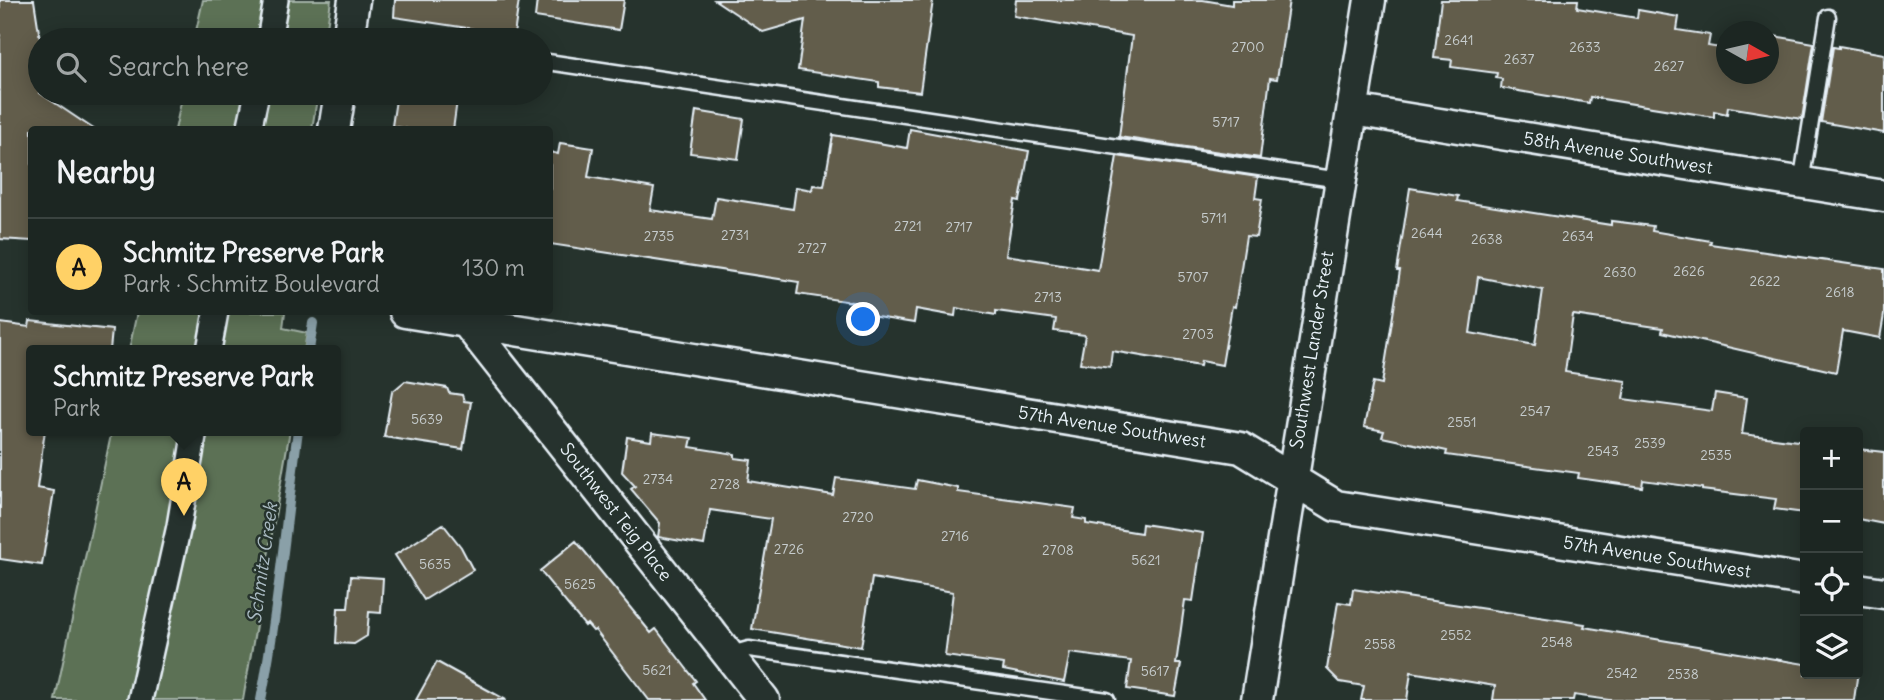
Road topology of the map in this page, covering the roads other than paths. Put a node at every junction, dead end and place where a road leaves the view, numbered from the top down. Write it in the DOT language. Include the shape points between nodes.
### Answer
graph roads {
  1 [pos="276,0"];
  2 [pos="354,0"];
  3 [pos="1370,0"];
  4 [pos="1828,17"];
  5 [pos="271,28"];
  6 [pos="349,28"];
  7 [pos="553,63"];
  8 [pos="254,105"];
  9 [pos="338,105"];
  10 [pos="1353,110"];
  11 [pos="250,126"];
  12 [pos="335,126"];
  13 [pos="1340,180"];
  14 [pos="1801,183"];
  15 [pos="1884,196"];
  16 [pos="215,315"];
  17 [pos="422,315"];
  18 [pos="467,323"];
  19 [pos="210,345"];
  20 [pos="194,436"];
  21 [pos="1291,477"];
  22 [pos="1800,579"];
  23 [pos="1863,590"];
  24 [pos="1884,593"];
  25 [pos="728,655"];
  26 [pos="140,700"];
  27 [pos="764,700"];
  28 [pos="1107,700"];
  29 [pos="1257,700"];
  1 -- 5 [label="street"];
  2 -- 6 [label="street"];
  3 -- 10 [label="street, Southwest Lander Street"];
  4 -- 14 [label="lane"];
  7 -- 13 [label="lane"];
  8 -- 11 [label="street"];
  9 -- 12 [label="street"];
  10 -- 13 [label="street, Southwest Lander Street"];
  10 -- 14 [label="street, 58th Avenue Southwest"];
  13 -- 21 [label="street, Southwest Lander Street"];
  14 -- 15 [label="street, 58th Avenue Southwest"];
  16 -- 19 [label="street"];
  17 -- 18 [label="street, 57th Avenue Southwest"];
  18 -- 21 [label="street, 57th Avenue Southwest" via="1241,448"];
  18 -- 25 [label="street, Southwest Teig Place"];
  20 -- 26 [label="street"];
  21 -- 22 [label="street, 57th Avenue Southwest" via="1336,506"];
  21 -- 29 [label="street, Southwest Lander Street"];
  23 -- 24 [label="street"];
  25 -- 27 [label="street, Southwest Teig Place"];
  25 -- 28 [label="lane" via="749,649"];
}
